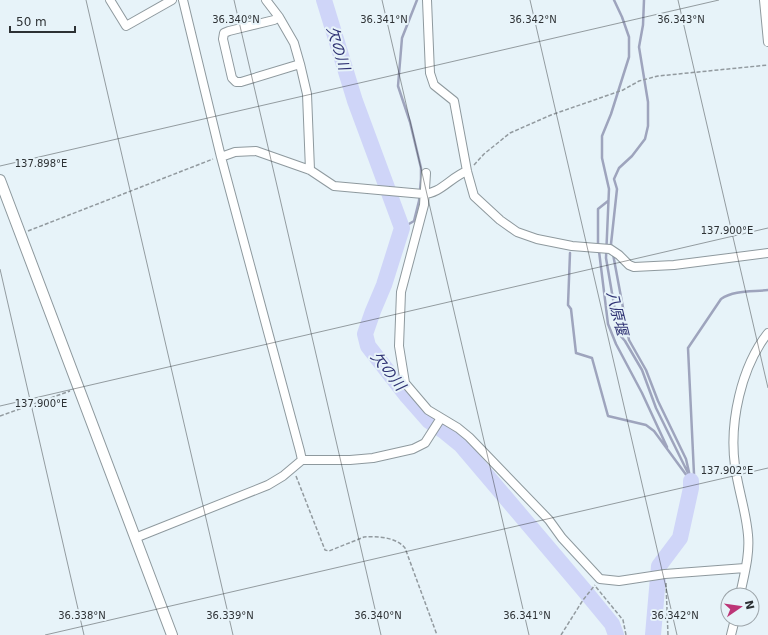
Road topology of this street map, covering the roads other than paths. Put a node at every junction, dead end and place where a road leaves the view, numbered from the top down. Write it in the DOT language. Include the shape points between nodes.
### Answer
graph roads {
  1 [pos="110,0"];
  2 [pos="172,0"];
  3 [pos="183,0"];
  4 [pos="266,0"];
  5 [pos="427,0"];
  6 [pos="764,0"];
  7 [pos="279,17"];
  8 [pos="768,42"];
  9 [pos="300,64"];
  10 [pos="221,156"];
  11 [pos="310,170"];
  12 [pos="467,172"];
  13 [pos="426,173"];
  14 [pos="0,180"];
  15 [pos="421,193"];
  16 [pos="768,253"];
  17 [pos="768,333"];
  18 [pos="440,420"];
  19 [pos="302,460"];
  20 [pos="135,538"];
  21 [pos="745,568"];
  22 [pos="741,587"];
  23 [pos="172,635"];
  1 -- 2 [label="street" via="126,26"];
  3 -- 10 [label="street"];
  4 -- 7 [label="street"];
  5 -- 12 [label="street" via="430,73 434,85 454,101"];
  6 -- 8 [label="street"];
  7 -- 9 [label="street" via="294,43"];
  7 -- 9 [label="street" via="224,33 223,39 232,78 236,82 241,82"];
  9 -- 11 [label="street" via="307,94"];
  10 -- 11 [label="street" via="256,151"];
  10 -- 19 [label="street"];
  11 -- 15 [label="street" via="334,186"];
  12 -- 15 [label="street" via="437,190"];
  12 -- 16 [label="street" via="474,196 509,228 537,239 614,251 634,267 674,265"];
  13 -- 15 [label="street"];
  14 -- 20 [label="street"];
  15 -- 18 [label="street" via="424,205 401,292 399,346 405,383"];
  17 -- 21 [label="street" via="747,368 741,386 734,434 735,467 748,535"];
  18 -- 19 [label="street" via="425,443 403,453 350,460"];
  18 -- 21 [label="street" via="458,428 469,437 549,520 600,580 619,581"];
  19 -- 20 [label="street" via="263,488"];
  20 -- 23 [label="street"];
  21 -- 22 [label="street"];
}
